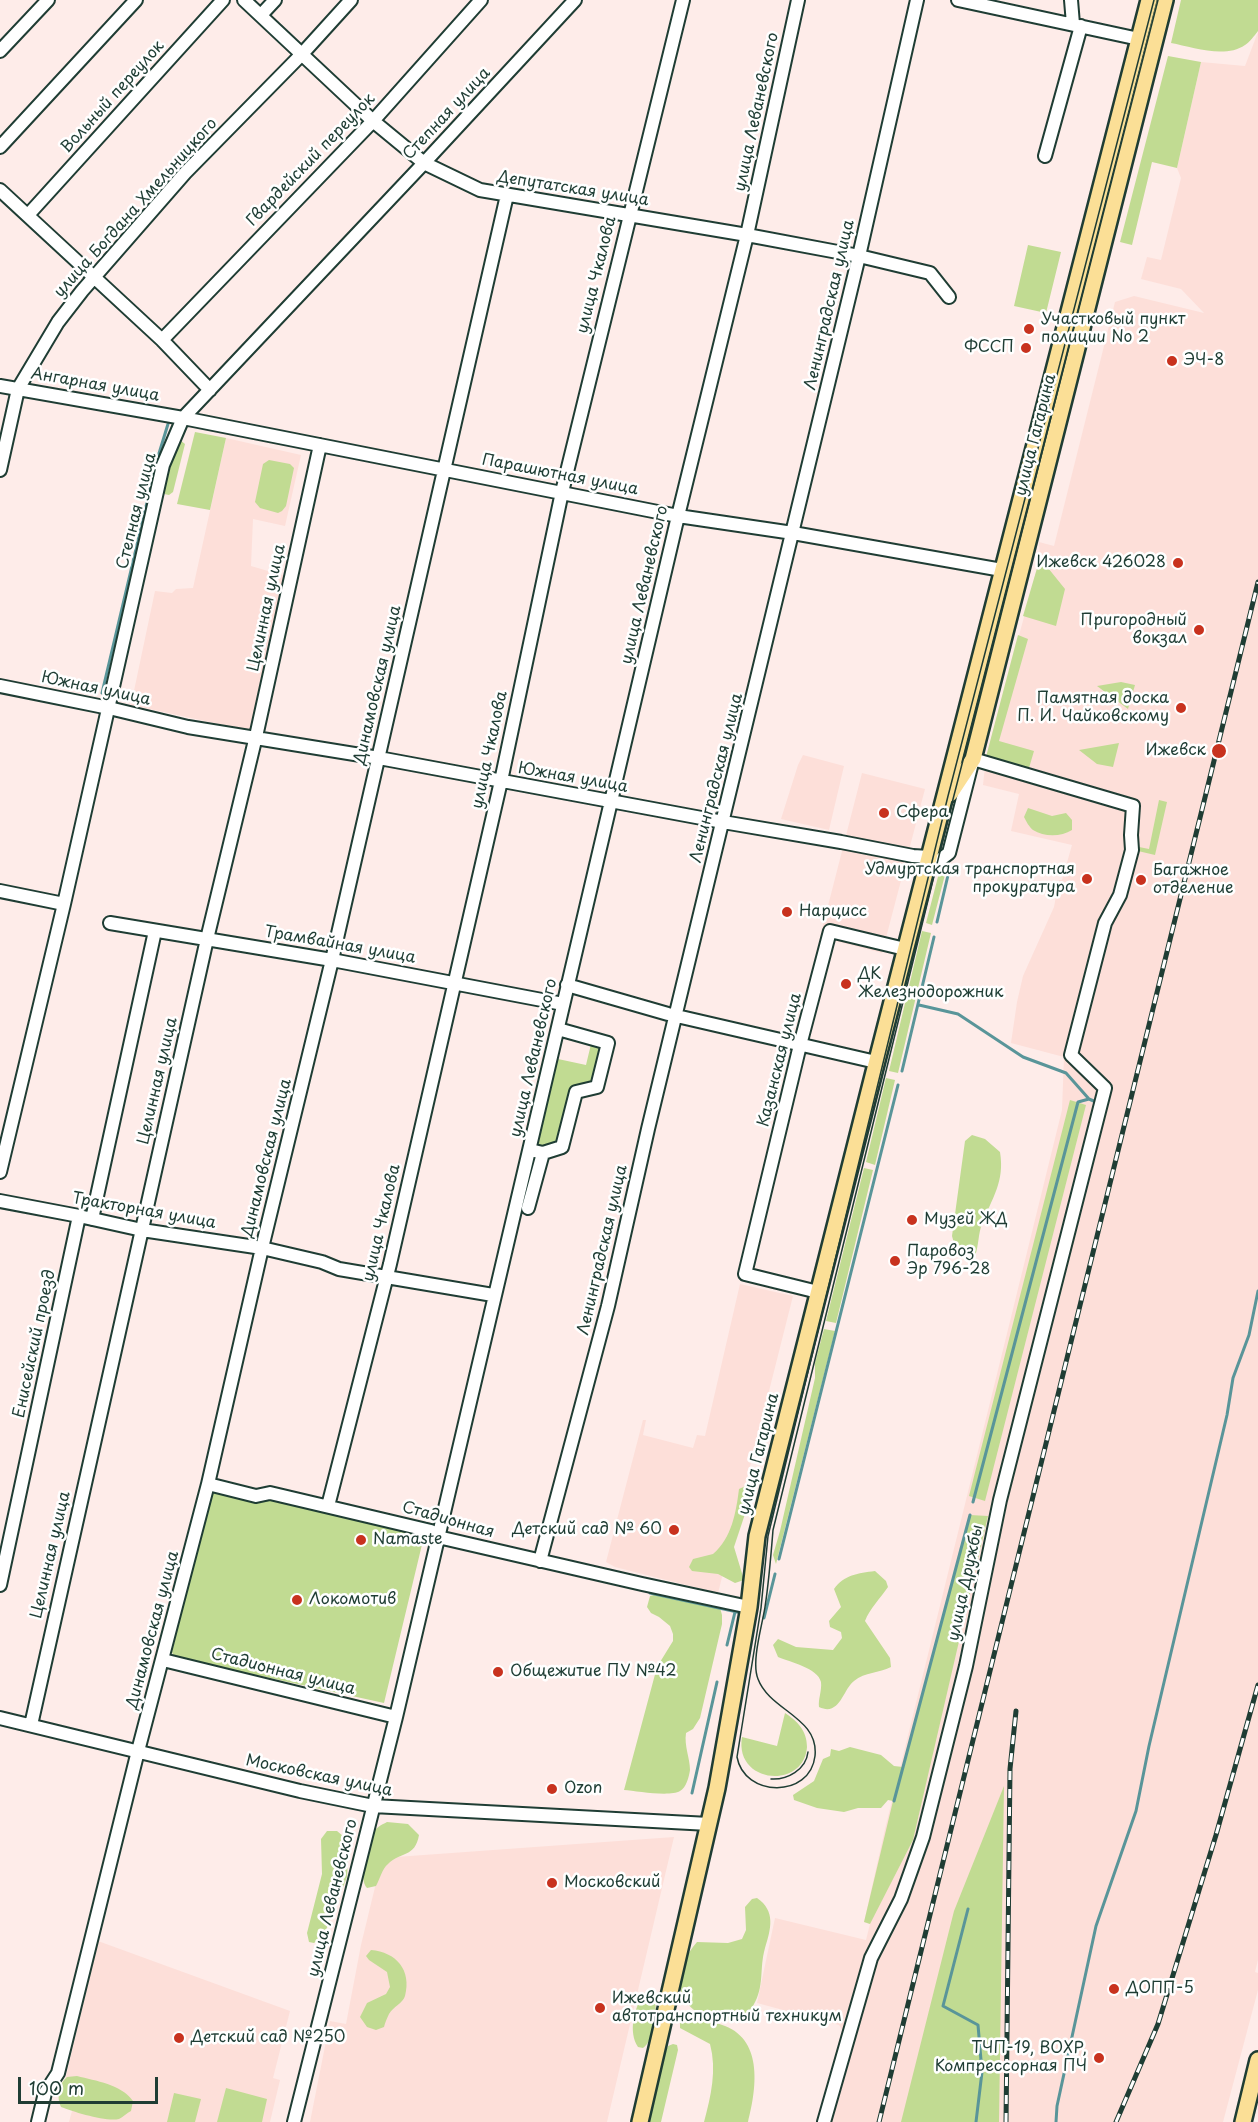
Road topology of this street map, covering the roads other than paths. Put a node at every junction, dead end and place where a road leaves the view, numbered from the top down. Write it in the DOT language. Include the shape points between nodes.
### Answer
graph roads {
  1 [pos="48,0"];
  2 [pos="136,0"];
  3 [pos="223,0"];
  4 [pos="244,0"];
  5 [pos="274,0"];
  6 [pos="351,0"];
  7 [pos="480,0"];
  8 [pos="575,0"];
  9 [pos="683,0"];
  10 [pos="798,0"];
  11 [pos="917,0"];
  12 [pos="958,0"];
  13 [pos="1071,0"];
  14 [pos="1149,0"];
  15 [pos="1165,0"];
  16 [pos="261,15"];
  17 [pos="1077,25"];
  18 [pos="1146,41"];
  19 [pos="0,51"];
  20 [pos="302,54"];
  21 [pos="373,121"];
  22 [pos="0,147"];
  23 [pos="1045,156"];
  24 [pos="424,163"];
  25 [pos="0,190"];
  26 [pos="507,195"];
  27 [pos="28,215"];
  28 [pos="629,215"];
  29 [pos="747,235"];
  30 [pos="859,256"];
  31 [pos="93,278"];
  32 [pos="949,297"];
  33 [pos="162,340"];
  34 [pos="0,386"];
  35 [pos="18,389"];
  36 [pos="210,390"];
  37 [pos="183,418"];
  38 [pos="320,445"];
  39 [pos="444,469"];
  40 [pos="0,470"];
  41 [pos="562,492"];
  42 [pos="678,516"];
  43 [pos="793,533"];
  44 [pos="1002,570"];
  45 [pos="0,686"];
  46 [pos="109,708"];
  47 [pos="256,738"];
  48 [pos="379,758"];
  49 [pos="973,759"];
  50 [pos="501,781"];
  51 [pos="944,800"];
  52 [pos="611,802"];
  53 [pos="723,822"];
  54 [pos="927,864"];
  55 [pos="0,891"];
  56 [pos="64,904"];
  57 [pos="110,923"];
  58 [pos="155,931"];
  59 [pos="207,939"];
  60 [pos="905,949"];
  61 [pos="333,960"];
  62 [pos="454,982"];
  63 [pos="567,985"];
  64 [pos="563,1004"];
  65 [pos="677,1016"];
  66 [pos="558,1029"];
  67 [pos="800,1045"];
  68 [pos="876,1062"];
  69 [pos="530,1150"];
  70 [pos="543,1154"];
  71 [pos="0,1172"];
  72 [pos="0,1201"];
  73 [pos="528,1208"];
  74 [pos="79,1216"];
  75 [pos="92,1219"];
  76 [pos="142,1230"];
  77 [pos="262,1248"];
  78 [pos="387,1276"];
  79 [pos="818,1292"];
  80 [pos="493,1295"];
  81 [pos="208,1484"];
  82 [pos="328,1506"];
  83 [pos="438,1537"];
  84 [pos="540,1561"];
  85 [pos="0,1585"];
  86 [pos="749,1606"];
  87 [pos="163,1660"];
  88 [pos="396,1717"];
  89 [pos="0,1718"];
  90 [pos="31,1725"];
  91 [pos="138,1751"];
  92 [pos="373,1806"];
  93 [pos="709,1824"];
  94 [pos="1258,2060"];
  95 [pos="38,2122"];
  96 [pos="294,2122"];
  97 [pos="640,2122"];
  98 [pos="824,2122"];
  99 [pos="1243,2122"];
  1 -- 19 [label="street"];
  2 -- 22 [label="street"];
  3 -- 27 [label="street, Вольный переулок"];
  4 -- 16 [label="street, Депутатская улица"];
  5 -- 16 [label="street"];
  6 -- 20 [label="street, улица Богдана Хмельницкого"];
  7 -- 21 [label="street, Гвардейский переулок"];
  8 -- 24 [label="street, Степная улица"];
  9 -- 28 [label="street, улица Чкалова"];
  10 -- 29 [label="street, улица Леваневского"];
  11 -- 30 [label="street, Ленинградская улица"];
  12 -- 17 [label="street"];
  13 -- 17 [label="street"];
  14 -- 18 [label="main road, улица Гагарина"];
  15 -- 18 [label="main road, улица Гагарина"];
  16 -- 20 [label="street, Депутатская улица"];
  17 -- 18 [label="street"];
  17 -- 23 [label="street"];
  18 -- 44 [label="main road, улица Гагарина"];
  18 -- 49 [label="main road, улица Гагарина"];
  20 -- 21 [label="street, Депутатская улица"];
  20 -- 31 [label="street, улица Богдана Хмельницкого" via="185,173"];
  21 -- 24 [label="street, Депутатская улица"];
  21 -- 33 [label="street, Гвардейский переулок"];
  24 -- 26 [label="street, Депутатская улица" via="480,190"];
  24 -- 36 [label="street, Степная улица"];
  25 -- 27 [label="street"];
  26 -- 28 [label="street, Депутатская улица"];
  26 -- 39 [label="street, Динамовская улица"];
  27 -- 31 [label="street"];
  28 -- 29 [label="street, Депутатская улица"];
  28 -- 41 [label="street, улица Чкалова"];
  29 -- 30 [label="street, Депутатская улица"];
  29 -- 42 [label="street, улица Леваневского"];
  30 -- 32 [label="street, Депутатская улица" via="930,273"];
  30 -- 43 [label="street, Ленинградская улица"];
  31 -- 33 [label="street"];
  31 -- 35 [label="street, улица Богдана Хмельницкого" via="58,322"];
  33 -- 36 [label="street"];
  34 -- 35 [label="street, Ангарная улица"];
  35 -- 37 [label="street, Ангарная улица"];
  35 -- 40 [label="street, улица Богдана Хмельницкого"];
  36 -- 37 [label="street, Степная улица"];
  37 -- 38 [label="street, Парашютная улица"];
  37 -- 46 [label="street, Степная улица" via="163,465"];
  38 -- 39 [label="street, Парашютная улица"];
  38 -- 47 [label="street, Целинная улица"];
  39 -- 41 [label="street, Парашютная улица"];
  39 -- 48 [label="street, Динамовская улица"];
  41 -- 42 [label="street, Парашютная улица"];
  41 -- 50 [label="street, улица Чкалова"];
  42 -- 43 [label="street, Парашютная улица"];
  42 -- 52 [label="street, улица Леваневского"];
  43 -- 44 [label="street, Парашютная улица"];
  43 -- 53 [label="street, Ленинградская улица"];
  44 -- 51 [label="main road, улица Гагарина"];
  45 -- 46 [label="street, Южная улица"];
  46 -- 47 [label="street, Южная улица"];
  46 -- 56 [label="street, Степная улица"];
  47 -- 48 [label="street, Южная улица"];
  47 -- 59 [label="street, Целинная улица"];
  48 -- 50 [label="street, Южная улица"];
  48 -- 61 [label="street, Динамовская улица"];
  49 -- 51 [label="main road, улица Гагарина"];
  49 -- 54 [label="street" via="949,853"];
  49 -- 98 [label="street, улица Дружбы" via="1133,806 1132,850 1120,895 1105,923 1071,1055 1105,1088 1000,1500 966,1666 923,1837 901,1899 871,1958"];
  50 -- 52 [label="street, Южная улица"];
  50 -- 62 [label="street, улица Чкалова"];
  51 -- 54 [label="main road, улица Гагарина"];
  52 -- 53 [label="street, Южная улица"];
  52 -- 63 [label="street, улица Леваневского"];
  53 -- 54 [label="street, Южная улица" via="913,856"];
  53 -- 65 [label="street, Ленинградская улица"];
  54 -- 60 [label="main road, улица Гагарина"];
  55 -- 56 [label="street"];
  56 -- 71 [label="street, Степная улица"];
  57 -- 58 [label="street, Трамвайная улица"];
  58 -- 59 [label="street, Трамвайная улица"];
  58 -- 75 [label="street"];
  59 -- 61 [label="street, Трамвайная улица"];
  59 -- 76 [label="street, Целинная улица"];
  60 -- 67 [label="street, Казанская улица" via="830,931"];
  60 -- 68 [label="main road, улица Гагарина"];
  61 -- 62 [label="street, Трамвайная улица"];
  61 -- 77 [label="street, Динамовская улица"];
  62 -- 64 [label="street, Трамвайная улица"];
  62 -- 78 [label="street, улица Чкалова"];
  63 -- 64 [label="street, улица Леваневского"];
  63 -- 65 [label="street"];
  64 -- 66 [label="street, улица Леваневского"];
  65 -- 67 [label="street"];
  65 -- 84 [label="street, Ленинградская улица" via="608,1306"];
  66 -- 69 [label="street, улица Леваневского"];
  66 -- 70 [label="street" via="608,1043 597,1087 576,1092 562,1147"];
  67 -- 68 [label="street"];
  67 -- 79 [label="street, Казанская улица" via="745,1274"];
  68 -- 79 [label="main road, улица Гагарина"];
  69 -- 70 [label="street"];
  69 -- 80 [label="street, улица Леваневского"];
  70 -- 73 [label="street"];
  72 -- 74 [label="street, Тракторная улица"];
  74 -- 75 [label="street, Тракторная улица"];
  74 -- 85 [label="street, Енисейский проезд"];
  75 -- 76 [label="street, Тракторная улица"];
  76 -- 77 [label="street, Тракторная улица"];
  76 -- 90 [label="street, Целинная улица"];
  77 -- 78 [label="street, Тракторная улица" via="339,1269"];
  77 -- 81 [label="street, Динамовская улица"];
  78 -- 80 [label="street, Тракторная улица"];
  78 -- 82 [label="street, улица Чкалова"];
  79 -- 86 [label="main road, улица Гагарина" via="757,1536"];
  80 -- 83 [label="street, улица Леваневского"];
  81 -- 82 [label="street, Стадионная" via="256,1496 270,1492"];
  81 -- 87 [label="street, Динамовская улица"];
  82 -- 83 [label="street, Стадионная" via="431,1531"];
  83 -- 84 [label="street, Стадионная"];
  83 -- 88 [label="street, улица Леваневского"];
  84 -- 86 [label="street, Стадионная"];
  86 -- 93 [label="main road, улица Гагарина"];
  87 -- 88 [label="street, Стадионная улица"];
  87 -- 91 [label="street, Динамовская улица"];
  88 -- 92 [label="street, улица Леваневского"];
  89 -- 90 [label="street, Московская улица"];
  90 -- 91 [label="street, Московская улица"];
  91 -- 92 [label="street, Московская улица"];
  91 -- 95 [label="street, Динамовская улица" via="58,2073 45,2092"];
  92 -- 93 [label="street, Московская улица"];
  92 -- 96 [label="street, улица Леваневского"];
  93 -- 97 [label="main road, улица Гагарина"];
  94 -- 99 [label="main road"];
}
